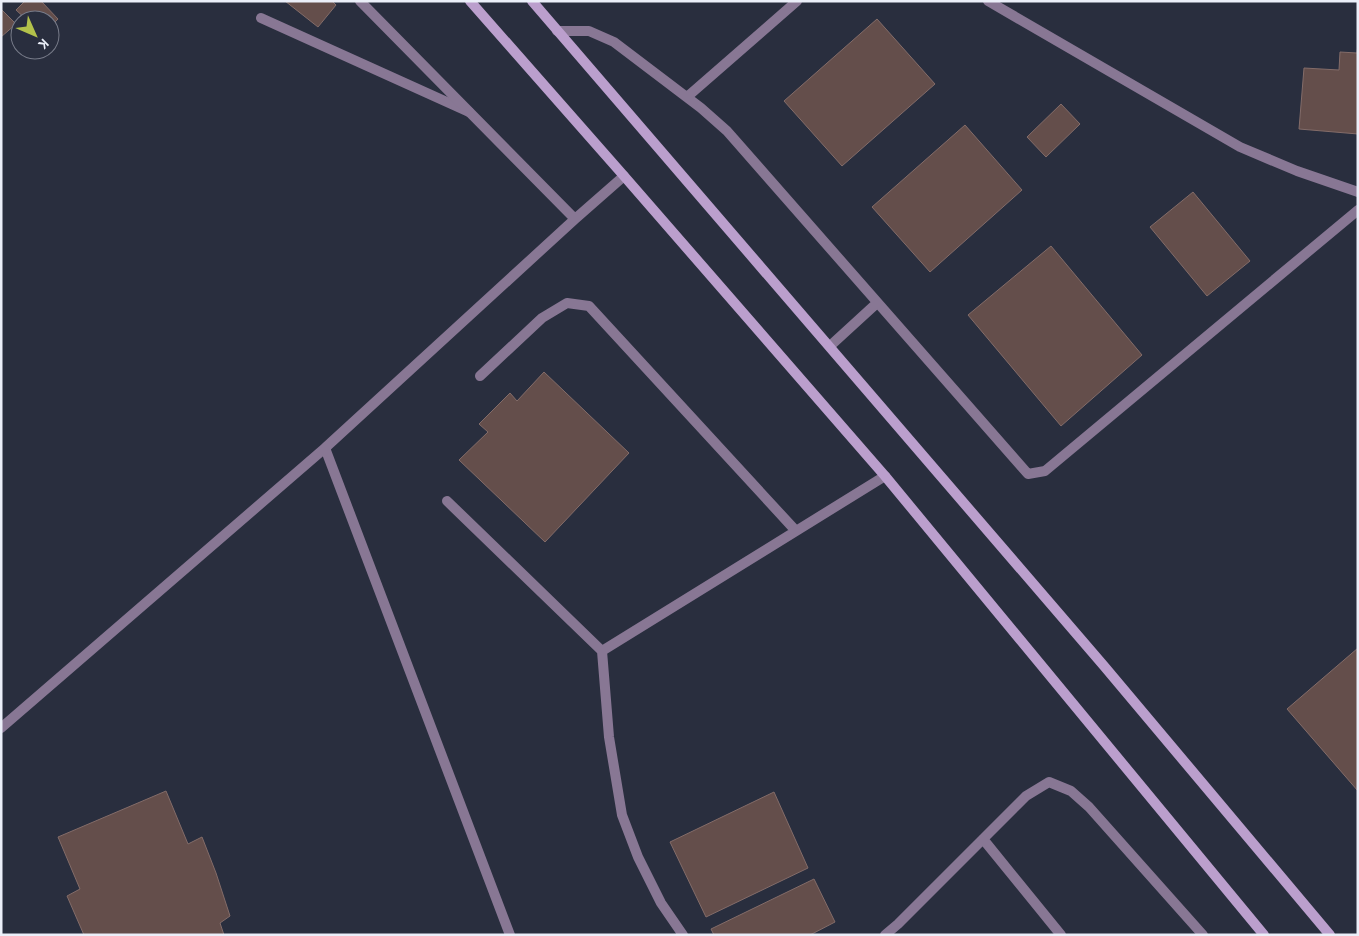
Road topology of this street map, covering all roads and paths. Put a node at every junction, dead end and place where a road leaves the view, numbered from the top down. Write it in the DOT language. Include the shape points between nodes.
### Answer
graph roads {
  1 [pos="360,1"];
  2 [pos="470,1"];
  3 [pos="532,1"];
  4 [pos="797,1"];
  5 [pos="988,1"];
  6 [pos="261,18"];
  7 [pos="557,31"];
  8 [pos="687,97"];
  9 [pos="470,112"];
  10 [pos="624,176"];
  11 [pos="1358,192"];
  12 [pos="1358,210"];
  13 [pos="575,219"];
  14 [pos="877,303"];
  15 [pos="830,346"];
  16 [pos="480,376"];
  17 [pos="325,448"];
  18 [pos="885,476"];
  19 [pos="447,501"];
  20 [pos="796,531"];
  21 [pos="602,651"];
  22 [pos="1,728"];
  23 [pos="982,839"];
  24 [pos="510,935"];
  25 [pos="683,935"];
  26 [pos="885,935"];
  27 [pos="1061,935"];
  28 [pos="1203,935"];
  29 [pos="1264,935"];
  30 [pos="1330,935"];
  1 -- 9 [label="street"];
  2 -- 10 [label="main road"];
  3 -- 7 [label="main road"];
  4 -- 8 [label="street"];
  5 -- 11 [label="street" via="1240,147"];
  6 -- 9 [label="street"];
  7 -- 8 [label="street" via="589,31 614,42"];
  7 -- 15 [label="main road"];
  8 -- 14 [label="street" via="727,132"];
  9 -- 13 [label="street"];
  10 -- 13 [label="street"];
  10 -- 18 [label="main road"];
  12 -- 14 [label="street" via="1045,471 1028,474"];
  13 -- 17 [label="street"];
  14 -- 15 [label="street"];
  15 -- 30 [label="main road"];
  16 -- 20 [label="street" via="542,318 567,303 589,306"];
  17 -- 22 [label="street"];
  17 -- 24 [label="street"];
  18 -- 20 [label="street"];
  18 -- 29 [label="main road"];
  19 -- 21 [label="street"];
  20 -- 21 [label="street"];
  21 -- 25 [label="street" via="608,737 622,815 661,903"];
  23 -- 26 [label="street"];
  23 -- 27 [label="street"];
  23 -- 28 [label="street" via="1026,796 1049,782 1071,790 1089,806"];
}
